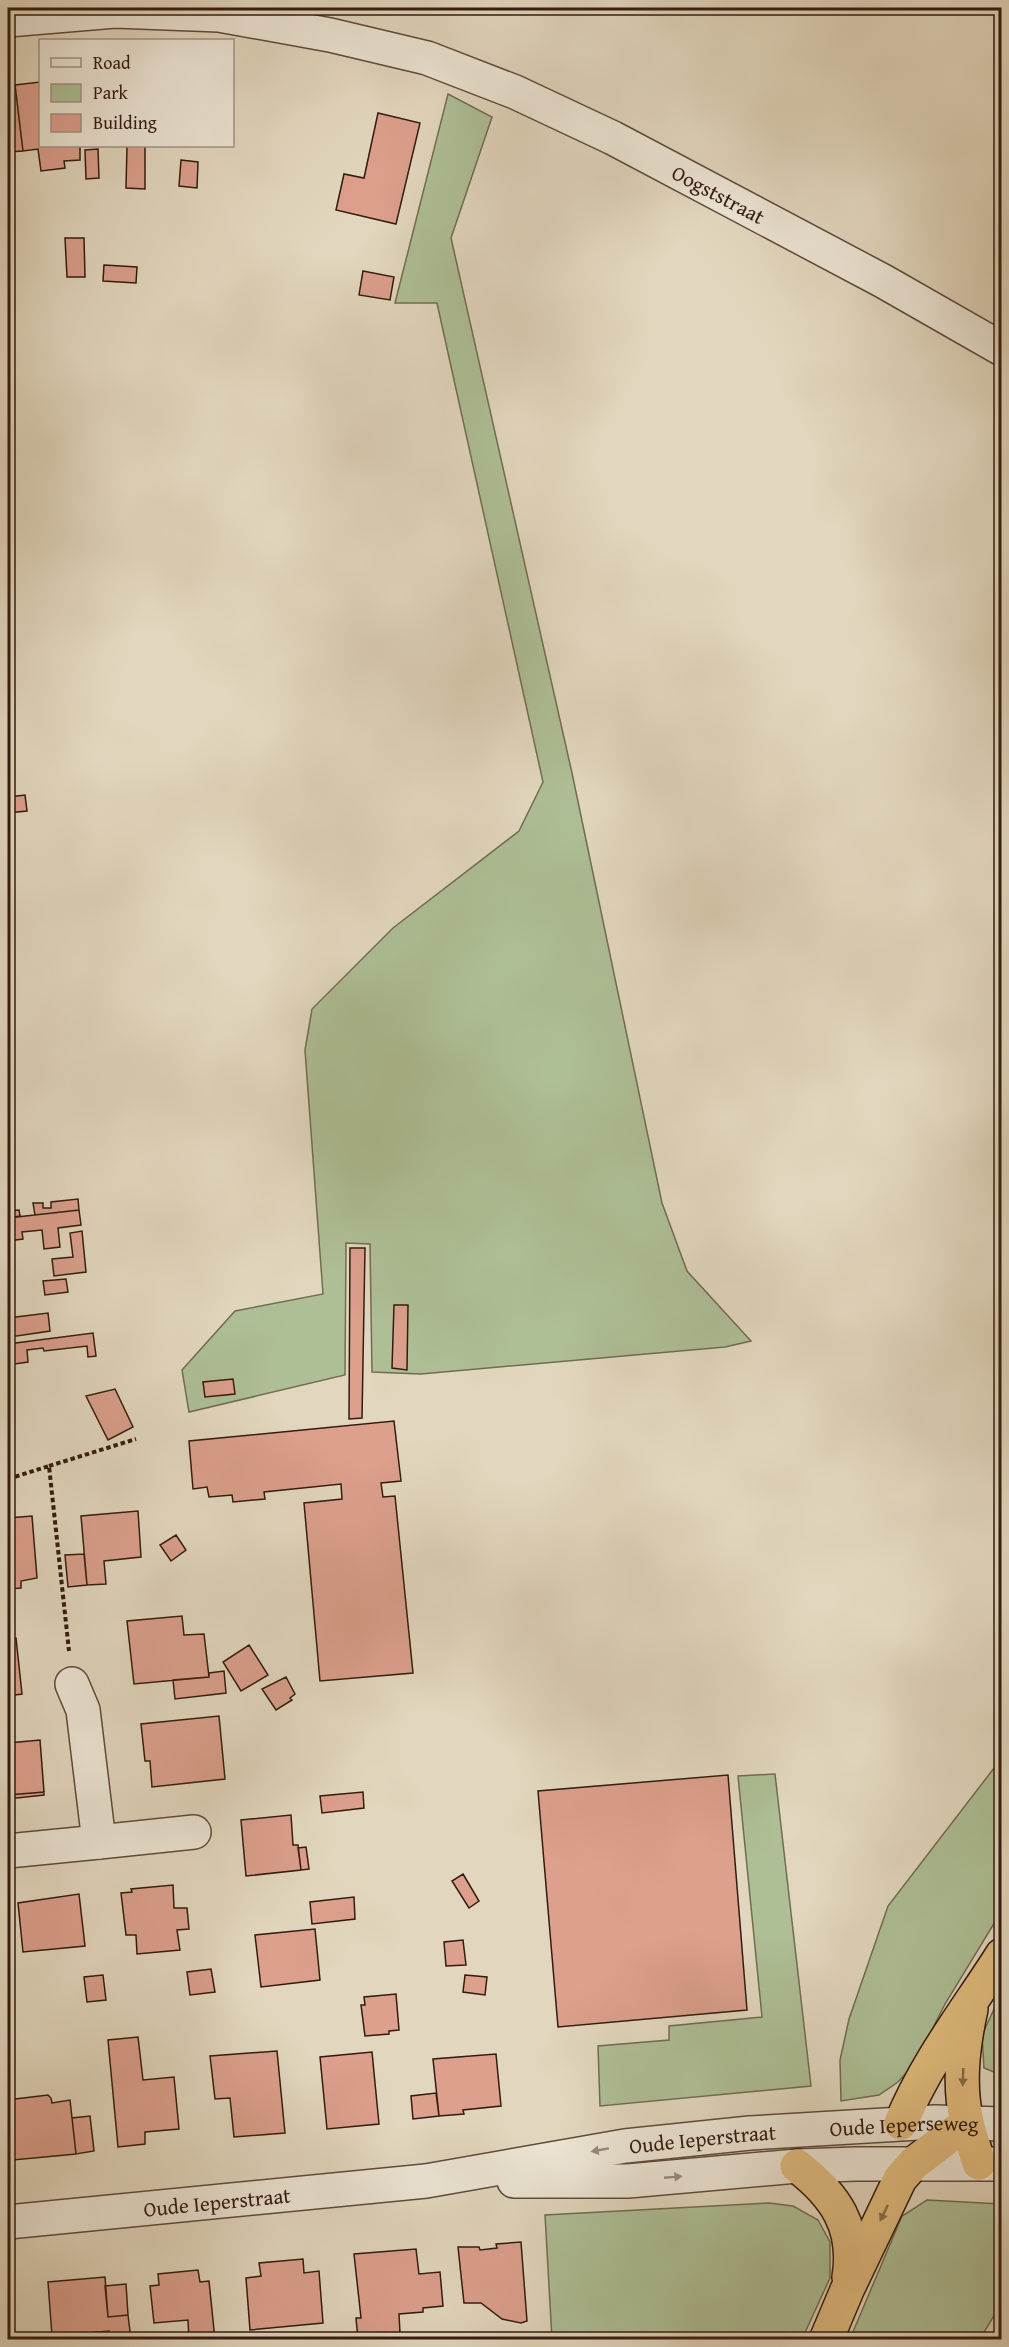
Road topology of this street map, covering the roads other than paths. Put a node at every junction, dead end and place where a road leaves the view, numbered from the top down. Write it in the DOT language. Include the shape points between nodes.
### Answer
graph roads {
  1 [pos="8,20"];
  2 [pos="1002,349"];
  3 [pos="72,1684"];
  4 [pos="194,1832"];
  5 [pos="99,1842"];
  6 [pos="8,1851"];
  7 [pos="1002,1955"];
  8 [pos="974,1999"];
  9 [pos="967,2122"];
  10 [pos="901,2123"];
  11 [pos="1002,2124"];
  12 [pos="805,2128"];
  13 [pos="914,2163"];
  14 [pos="991,2164"];
  15 [pos="801,2166"];
  16 [pos="426,2181"];
  17 [pos="8,2222"];
  18 [pos="847,2290"];
  19 [pos="826,2340"];
  1 -- 2 [label="street, Oogststraat" via="116,11 219,15 427,58 515,92 613,138 883,281"];
  3 -- 5 [label="street" via="83,1710"];
  4 -- 5 [label="street"];
  5 -- 6 [label="street"];
  7 -- 8 [label="highway"];
  8 -- 9 [label="highway, one-way" via="964,2043 962,2088"];
  8 -- 10 [label="highway" via="915,2091"];
  9 -- 10 [label="street, Oude Ieperseweg"];
  9 -- 11 [label="street, Oude Ieperseweg"];
  9 -- 13 [label="highway"];
  9 -- 14 [label="highway"];
  10 -- 12 [label="street, Oude Ieperseweg"];
  12 -- 16 [label="street, Oude Ieperstraat, one-way" via="625,2146"];
  13 -- 14 [label="street, Oude Ieperseweg"];
  13 -- 15 [label="street, Oude Ieperseweg"];
  13 -- 18 [label="highway, one-way" via="900,2179"];
  16 -- 15 [label="street, Oude Ieperstraat, one-way" via="628,2181"];
  15 -- 18 [label="highway" via="838,2207 845,2224 851,2262"];
  16 -- 17 [label="street, Oude Ieperstraat"];
  18 -- 19 [label="highway"];
}
